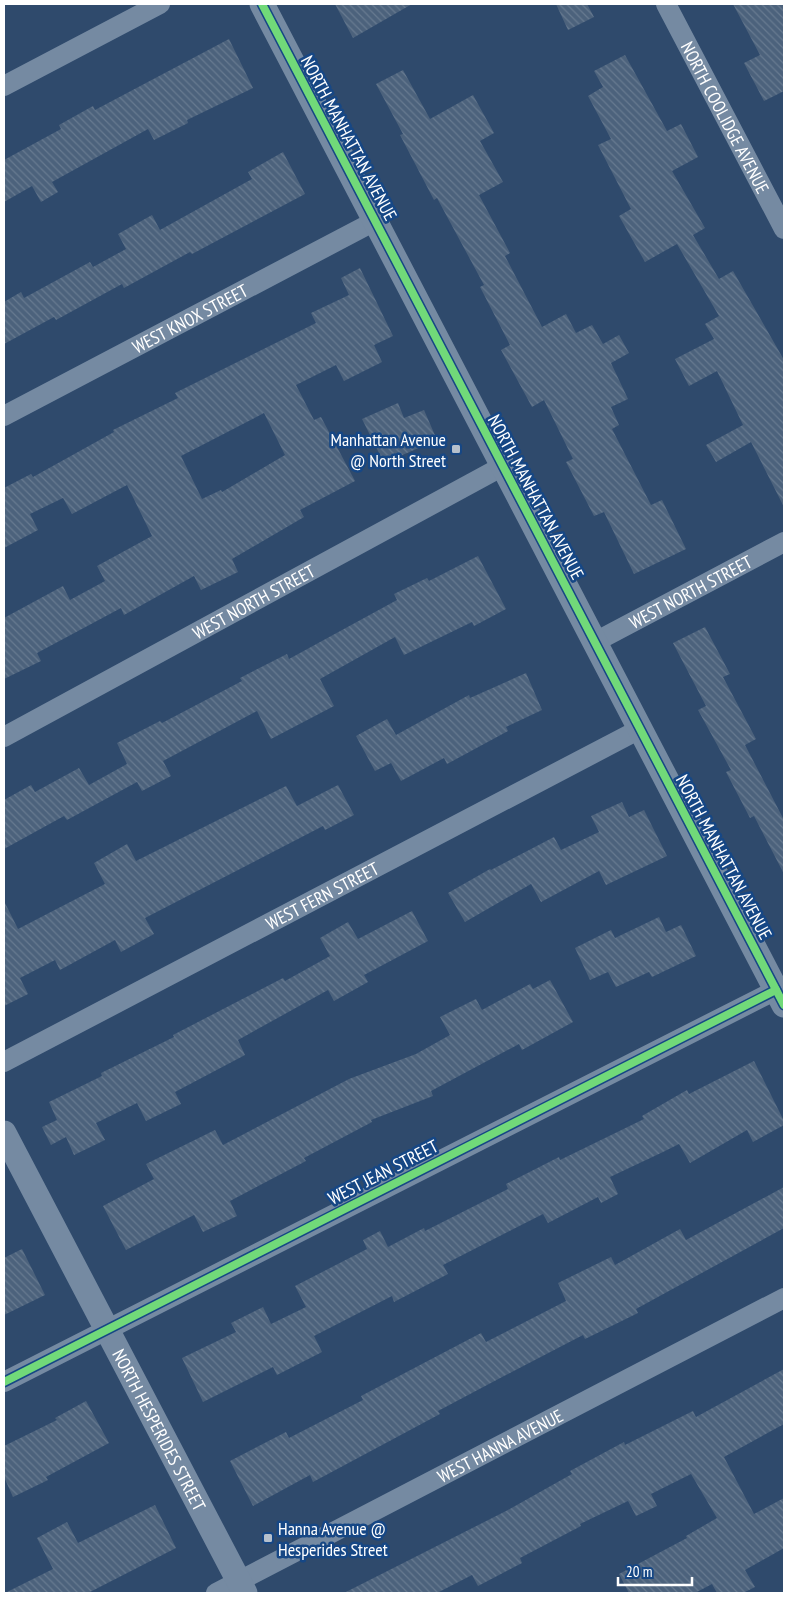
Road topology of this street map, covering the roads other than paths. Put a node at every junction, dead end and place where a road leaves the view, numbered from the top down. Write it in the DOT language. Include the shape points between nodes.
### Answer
graph roads {
  1 [pos="160,4"];
  2 [pos="262,4"];
  3 [pos="666,4"];
  4 [pos="4,86"];
  5 [pos="375,221"];
  6 [pos="784,229"];
  7 [pos="4,416"];
  8 [pos="503,466"];
  9 [pos="784,542"];
  10 [pos="595,642"];
  11 [pos="640,729"];
  12 [pos="4,737"];
  13 [pos="780,998"];
  14 [pos="4,1062"];
  15 [pos="4,1133"];
  16 [pos="784,1298"];
  17 [pos="108,1328"];
  18 [pos="4,1382"];
  19 [pos="242,1587"];
  20 [pos="216,1593"];
  1 -- 4 [label="street"];
  2 -- 5 [label="street, NORTH MANHATTAN AVENUE"];
  3 -- 6 [label="street, NORTH COOLIDGE AVENUE"];
  5 -- 7 [label="street, WEST KNOX STREET"];
  5 -- 8 [label="street, NORTH MANHATTAN AVENUE"];
  8 -- 10 [label="street, NORTH MANHATTAN AVENUE"];
  8 -- 12 [label="street, WEST NORTH STREET"];
  9 -- 10 [label="street, WEST NORTH STREET"];
  10 -- 11 [label="street, NORTH MANHATTAN AVENUE"];
  11 -- 13 [label="street, NORTH MANHATTAN AVENUE"];
  11 -- 14 [label="street, WEST FERN STREET"];
  13 -- 17 [label="street, WEST JEAN STREET"];
  15 -- 17 [label="street, NORTH HESPERIDES STREET"];
  16 -- 19 [label="street, WEST HANNA AVENUE"];
  17 -- 18 [label="street, WEST JEAN STREET"];
  17 -- 19 [label="street, NORTH HESPERIDES STREET"];
  19 -- 20 [label="street, WEST HANNA AVENUE"];
}
